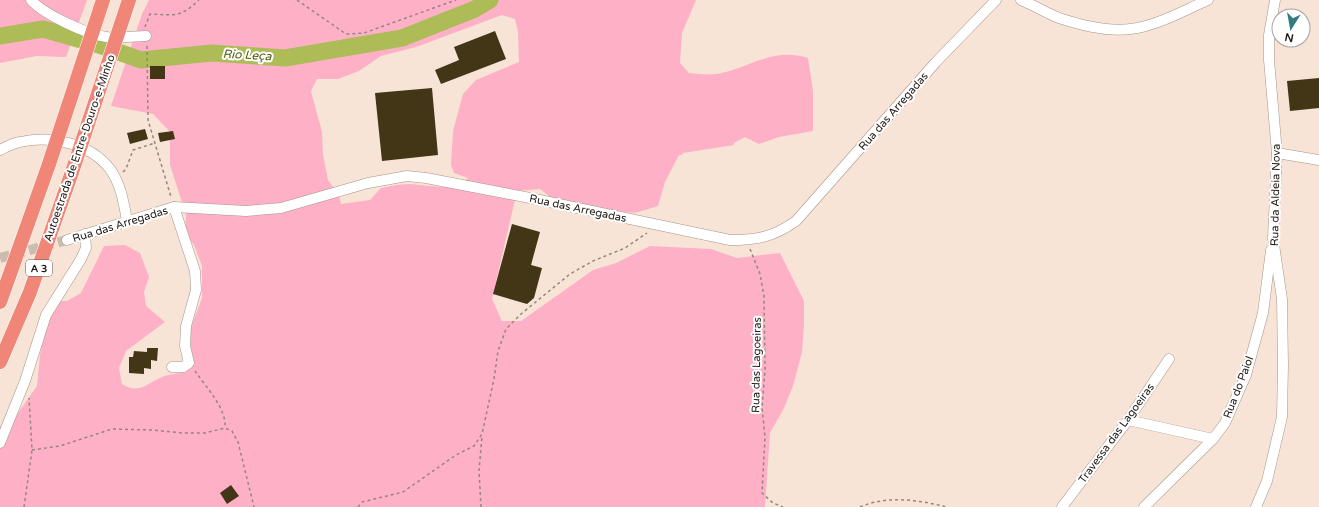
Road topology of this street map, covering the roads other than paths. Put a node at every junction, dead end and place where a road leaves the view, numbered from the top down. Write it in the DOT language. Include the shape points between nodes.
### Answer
graph roads {
  1 [pos="30,0"];
  2 [pos="103,0"];
  3 [pos="129,0"];
  4 [pos="996,0"];
  5 [pos="1021,0"];
  6 [pos="1208,0"];
  7 [pos="1275,0"];
  8 [pos="146,36"];
  9 [pos="0,150"];
  10 [pos="1277,153"];
  11 [pos="1319,160"];
  12 [pos="174,207"];
  13 [pos="128,222"];
  14 [pos="85,234"];
  15 [pos="1273,238"];
  16 [pos="67,240"];
  17 [pos="0,302"];
  18 [pos="1168,359"];
  19 [pos="0,362"];
  20 [pos="172,367"];
  21 [pos="1128,420"];
  22 [pos="1213,439"];
  23 [pos="0,443"];
  24 [pos="1062,507"];
  25 [pos="1144,507"];
  26 [pos="1256,507"];
  1 -- 8 [label="street" via="37,7 67,23 106,37"];
  2 -- 17 [label="highway, Autoestrada de Entre-Douro-e-Minho / A 3, bridge"];
  3 -- 19 [label="highway, Autoestrada de Entre-Douro-e-Minho / A 3, bridge" via="30,292"];
  4 -- 12 [label="street, Rua das Arregadas" via="936,62 796,221 780,232 762,238 730,240 530,198 407,176 368,183 281,208 246,211"];
  5 -- 6 [label="street" via="1057,17 1107,29 1136,28 1161,21"];
  7 -- 10 [label="street, Rua da Aldeia Nova" via="1269,35 1269,60"];
  9 -- 13 [label="street" via="18,142 40,139 71,143 97,156 110,169 116,180"];
  10 -- 11 [label="street"];
  10 -- 15 [label="street, Rua da Aldeia Nova"];
  12 -- 13 [label="street, Rua das Arregadas"];
  12 -- 20 [label="street" via="195,271 196,290 186,326 185,346 189,363 184,367"];
  13 -- 14 [label="street, Rua das Arregadas"];
  14 -- 16 [label="street, Rua das Arregadas"];
  14 -- 23 [label="street" via="86,248 46,315 25,381"];
  15 -- 22 [label="street, Rua do Paiol" via="1263,313 1246,375 1225,422"];
  15 -- 26 [label="street, Rua da Aldeia Nova" via="1282,299 1282,418 1267,481"];
  18 -- 21 [label="street, Travessa das Lagoeiras"];
  21 -- 22 [label="street"];
  21 -- 24 [label="street, Travessa das Lagoeiras"];
  22 -- 25 [label="street, Rua do Paiol"];
}
